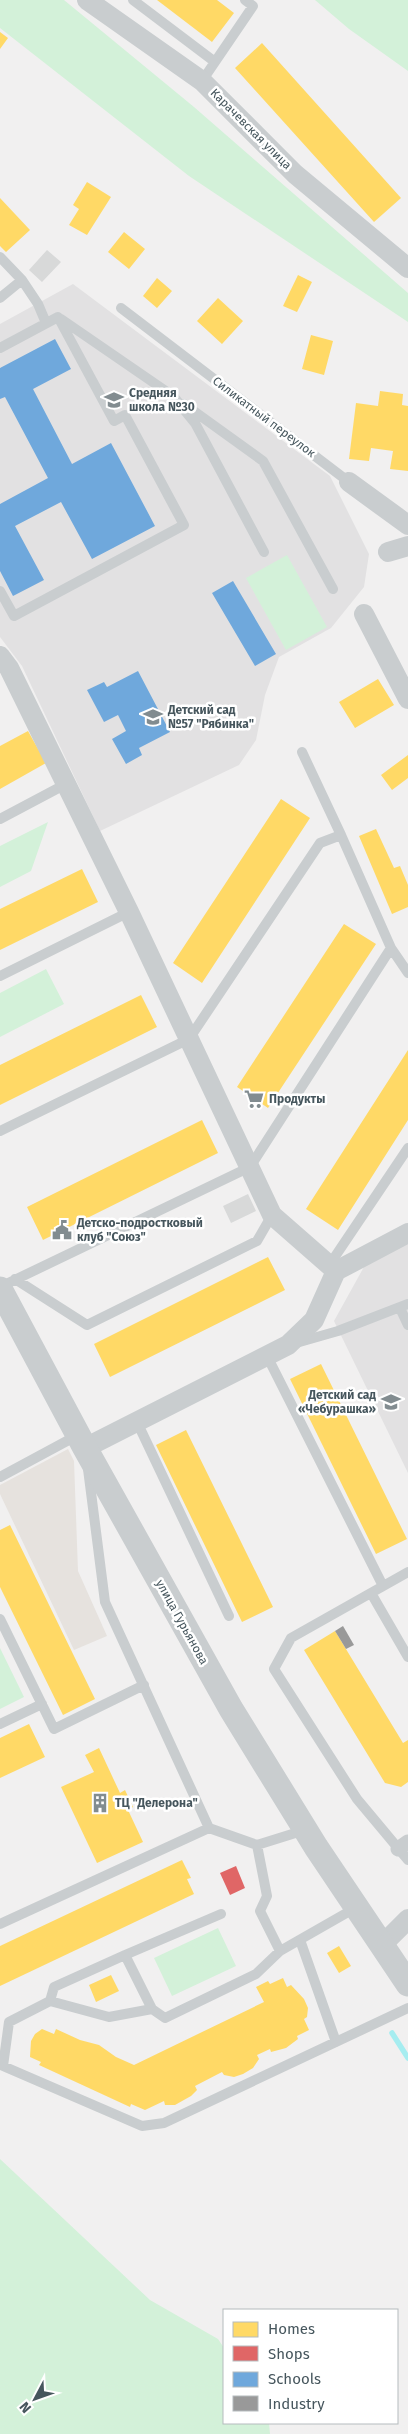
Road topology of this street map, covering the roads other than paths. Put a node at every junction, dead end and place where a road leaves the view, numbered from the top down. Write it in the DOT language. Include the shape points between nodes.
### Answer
graph roads {
  1 [pos="87,0"];
  2 [pos="133,0"];
  3 [pos="244,0"];
  4 [pos="215,62"];
  5 [pos="202,81"];
  6 [pos="0,257"];
  7 [pos="408,268"];
  8 [pos="22,280"];
  9 [pos="0,298"];
  10 [pos="121,308"];
  11 [pos="58,317"];
  12 [pos="46,323"];
  13 [pos="0,348"];
  14 [pos="173,396"];
  15 [pos="349,482"];
  16 [pos="408,525"];
  17 [pos="408,546"];
  18 [pos="264,552"];
  19 [pos="388,552"];
  20 [pos="333,589"];
  21 [pos="0,590"];
  22 [pos="364,614"];
  23 [pos="0,656"];
  24 [pos="408,699"];
  25 [pos="302,752"];
  26 [pos="66,784"];
  27 [pos="0,818"];
  28 [pos="341,835"];
  29 [pos="129,912"];
  30 [pos="391,948"];
  31 [pos="408,973"];
  32 [pos="0,976"];
  33 [pos="189,1039"];
  34 [pos="0,1131"];
  35 [pos="408,1148"];
  36 [pos="250,1167"];
  37 [pos="272,1216"];
  38 [pos="408,1233"];
  39 [pos="333,1268"];
  40 [pos="5,1285"];
  41 [pos="404,1306"];
  42 [pos="408,1325"];
  43 [pos="288,1345"];
  44 [pos="267,1356"];
  45 [pos="137,1422"];
  46 [pos="82,1442"];
  47 [pos="0,1477"];
  48 [pos="408,1572"];
  49 [pos="383,1586"];
  50 [pos="371,1593"];
  51 [pos="229,1616"];
  52 [pos="0,1619"];
  53 [pos="408,1657"];
  54 [pos="144,1685"];
  55 [pos="42,1704"];
  56 [pos="0,1724"];
  57 [pos="209,1828"];
  58 [pos="305,1830"];
  59 [pos="257,1845"];
  60 [pos="405,1850"];
  61 [pos="357,1907"];
  62 [pos="221,1914"];
  63 [pos="408,1919"];
  64 [pos="0,1924"];
  65 [pos="300,1940"];
  66 [pos="383,1944"];
  67 [pos="280,1951"];
  68 [pos="125,1955"];
  69 [pos="408,1984"];
  70 [pos="50,2001"];
  71 [pos="408,2008"];
  72 [pos="152,2009"];
  73 [pos="336,2042"];
  1 -- 5 [label="street, Карачевская улица"];
  2 -- 4 [label="lane"];
  3 -- 4 [label="lane" via="253,6"];
  4 -- 5 [label="lane"];
  5 -- 7 [label="street, Карачевская улица" via="295,174"];
  6 -- 8 [label="lane"];
  8 -- 9 [label="lane"];
  8 -- 12 [label="lane"];
  10 -- 15 [label="lane, Силикатный переулок"];
  11 -- 12 [label="lane"];
  11 -- 14 [label="lane"];
  11 -- 21 [label="lane" via="114,421 125,415 184,525 14,616"];
  12 -- 13 [label="lane"];
  14 -- 18 [label="lane" via="195,423"];
  14 -- 20 [label="lane" via="263,461"];
  15 -- 16 [label="street, Силикатный переулок"];
  17 -- 19 [label="street"];
  22 -- 24 [label="street"];
  23 -- 26 [label="street"];
  25 -- 28 [label="lane"];
  26 -- 27 [label="lane"];
  26 -- 29 [label="street"];
  28 -- 30 [label="lane"];
  28 -- 33 [label="lane" via="320,843"];
  29 -- 32 [label="lane"];
  29 -- 33 [label="street"];
  30 -- 31 [label="lane"];
  30 -- 36 [label="lane"];
  33 -- 34 [label="lane"];
  33 -- 36 [label="street"];
  35 -- 39 [label="lane"];
  36 -- 37 [label="street"];
  36 -- 40 [label="lane"];
  37 -- 39 [label="street"];
  37 -- 40 [label="lane" via="257,1242 87,1325"];
  38 -- 39 [label="street"];
  39 -- 43 [label="street" via="314,1320"];
  40 -- 46 [label="street, улица Гурьянова"];
  41 -- 42 [label="lane"];
  41 -- 43 [label="lane" via="338,1331"];
  43 -- 44 [label="street"];
  44 -- 45 [label="street"];
  44 -- 49 [label="lane"];
  45 -- 46 [label="street"];
  45 -- 51 [label="lane"];
  46 -- 47 [label="lane"];
  46 -- 54 [label="lane" via="105,1602"];
  46 -- 58 [label="street, улица Гурьянова" via="231,1709"];
  48 -- 49 [label="lane"];
  49 -- 50 [label="lane"];
  50 -- 53 [label="lane"];
  50 -- 60 [label="lane" via="290,1638 274,1669 357,1798"];
  52 -- 55 [label="lane"];
  54 -- 55 [label="lane" via="54,1729"];
  54 -- 57 [label="lane"];
  55 -- 56 [label="lane"];
  57 -- 59 [label="lane"];
  57 -- 64 [label="lane"];
  58 -- 59 [label="lane"];
  58 -- 61 [label="street, улица Гурьянова"];
  59 -- 67 [label="lane" via="267,1896 260,1911"];
  61 -- 65 [label="lane"];
  61 -- 66 [label="street, улица Гурьянова"];
  62 -- 68 [label="lane"];
  63 -- 66 [label="street"];
  65 -- 67 [label="lane"];
  65 -- 73 [label="lane"];
  66 -- 69 [label="street, улица Гурьянова"];
  67 -- 72 [label="lane" via="256,1974 165,2018"];
  68 -- 70 [label="lane" via="54,1987"];
  68 -- 72 [label="lane"];
  70 -- 72 [label="lane" via="109,2017"];
  70 -- 73 [label="lane" via="9,2022 3,2066 142,2126 164,2124"];
  71 -- 73 [label="lane"];
}
